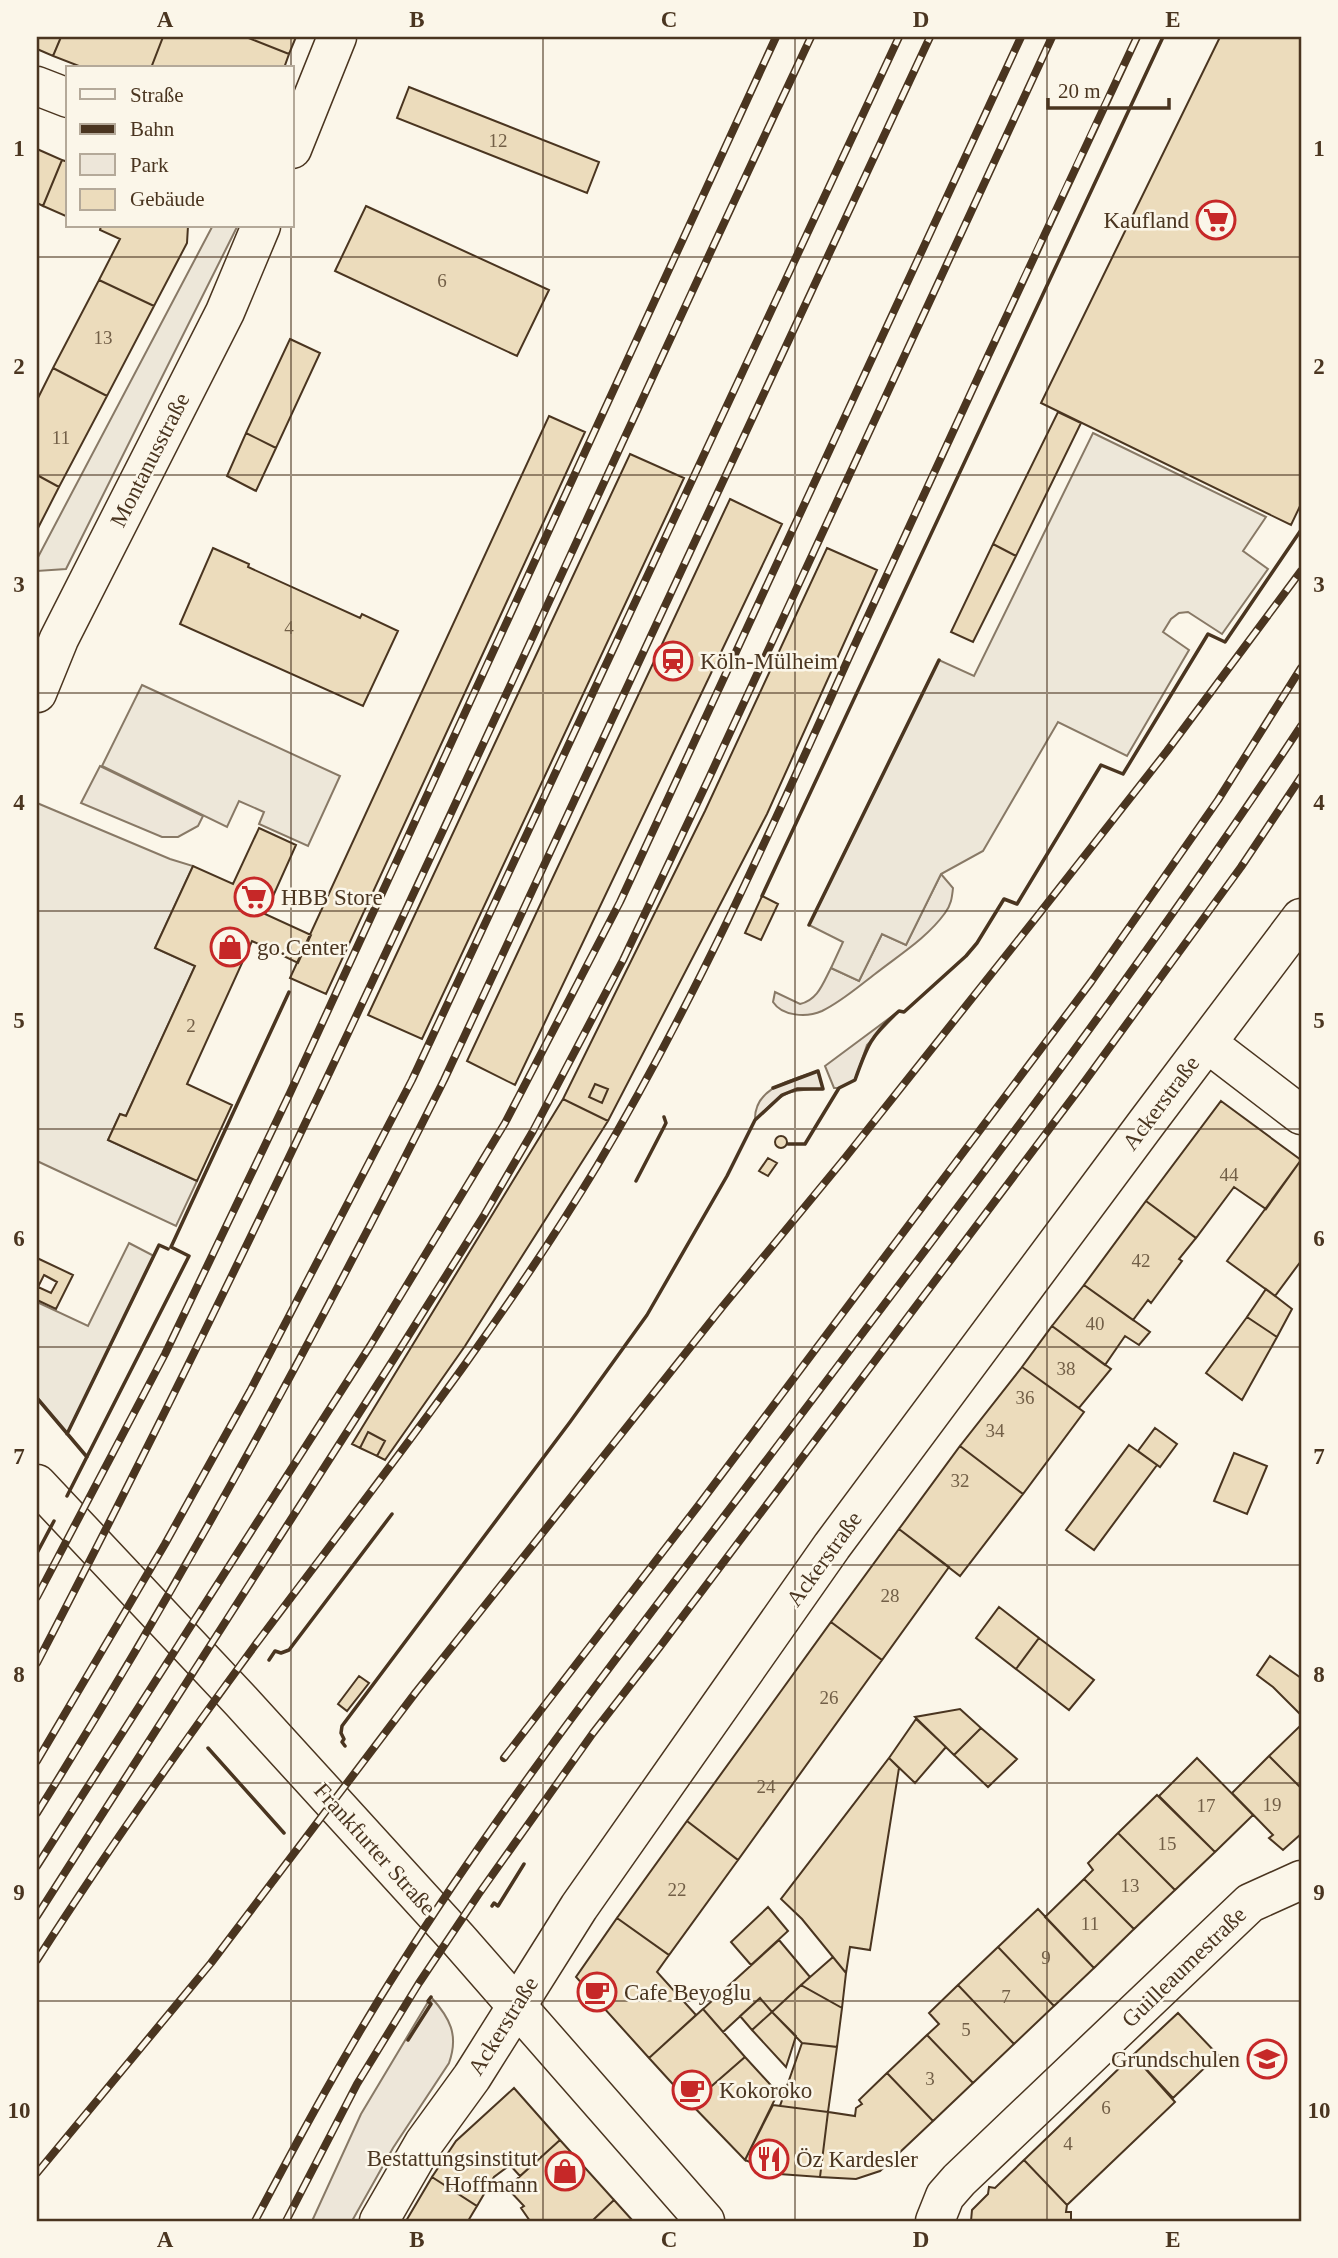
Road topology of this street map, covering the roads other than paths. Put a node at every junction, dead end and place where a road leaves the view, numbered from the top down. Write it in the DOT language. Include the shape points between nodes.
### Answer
graph roads {
  1 [pos="337,37"];
  2 [pos="37,86"];
  3 [pos="66,97"];
  4 [pos="294,144"];
  5 [pos="260,228"];
  6 [pos="48,633"];
  7 [pos="37,693"];
  8 [pos="1301,918"];
  9 [pos="1207,1043"];
  10 [pos="1301,1115"];
  11 [pos="37,1484"];
  12 [pos="1301,1880"];
  13 [pos="516,2006"];
  14 [pos="379,2221"];
  15 [pos="705,2221"];
  16 [pos="935,2221"];
  1 -- 4 [label="street"];
  2 -- 3 [label="street"];
  5 -- 6 [label="street, Montanusstraße" via="225,312"];
  6 -- 7 [label="street, Montanusstraße"];
  8 -- 9 [label="street, Ackerstraße"];
  9 -- 10 [label="street"];
  9 -- 13 [label="street, Ackerstraße" via="832,1546 579,1907"];
  11 -- 13 [label="street, Frankfurter Straße" via="241,1701"];
  12 -- 16 [label="street, Guilleaumestraße" via="1250,1903 959,2179 945,2196"];
  13 -- 14 [label="street, Ackerstraße" via="424,2143"];
  13 -- 15 [label="street, Frankfurter Straße"];
}
